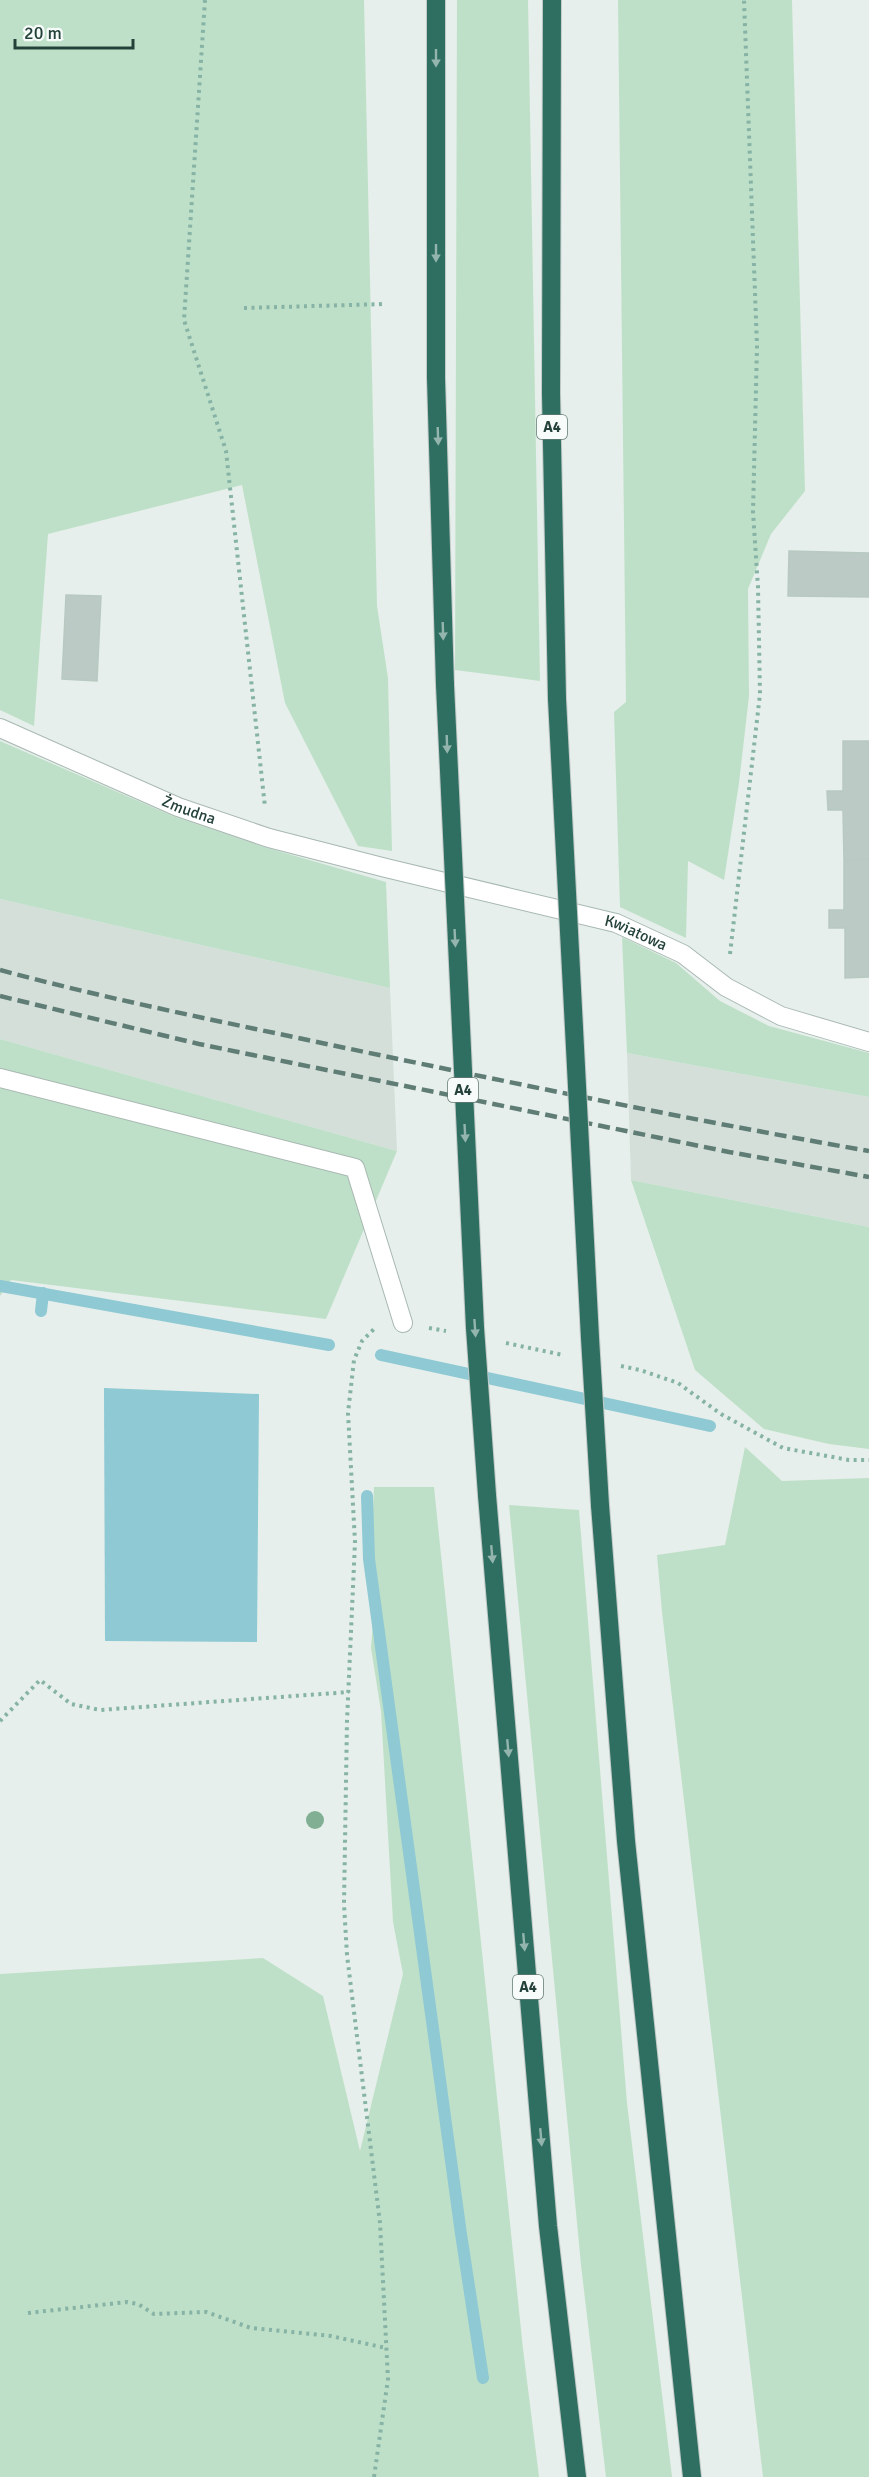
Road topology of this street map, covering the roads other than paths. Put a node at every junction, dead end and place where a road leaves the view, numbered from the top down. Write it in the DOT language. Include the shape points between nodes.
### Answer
graph roads {
  1 [pos="436,0"];
  2 [pos="552,0"];
  3 [pos="0,728"];
  4 [pos="386,868"];
  5 [pos="869,1042"];
  6 [pos="0,1078"];
  7 [pos="403,1323"];
  8 [pos="577,2477"];
  9 [pos="692,2477"];
  1 -- 8 [label="highway, A4, one-way, bridge" via="436,378 445,685 473,1305 548,2226"];
  2 -- 9 [label="highway, A4, bridge" via="551,393 557,699 587,1291 626,1841"];
  3 -- 4 [label="street, Żmudna" via="178,807 268,838"];
  4 -- 5 [label="street, Kwiatowa" via="616,923 683,954 726,987 781,1016"];
  6 -- 7 [label="street" via="355,1168"];
}
